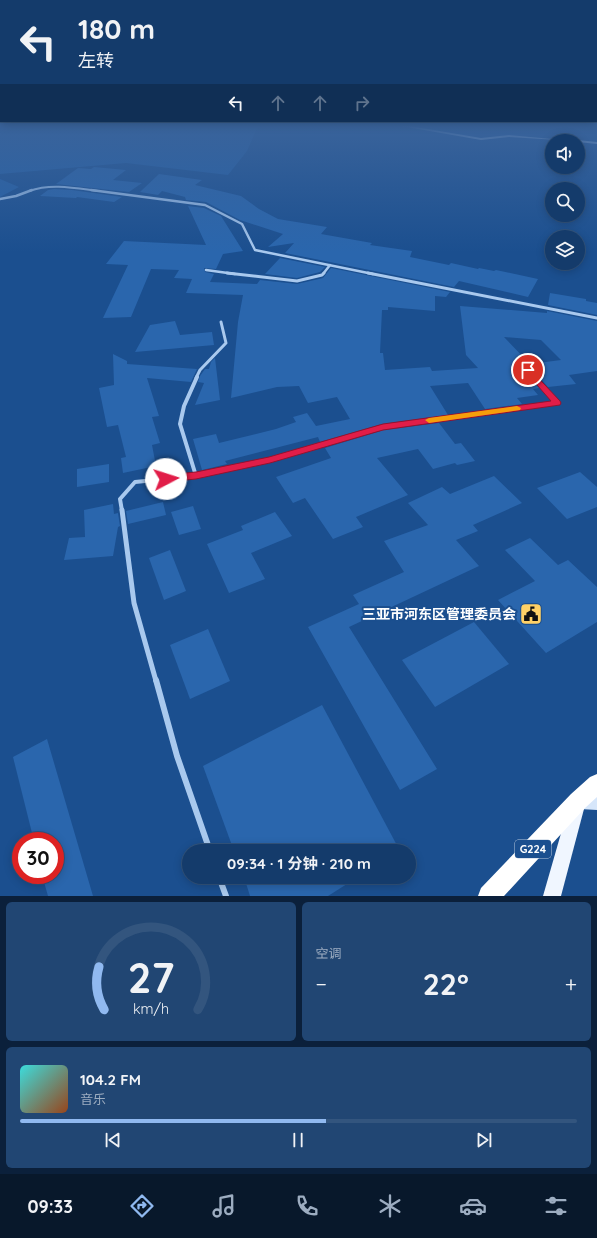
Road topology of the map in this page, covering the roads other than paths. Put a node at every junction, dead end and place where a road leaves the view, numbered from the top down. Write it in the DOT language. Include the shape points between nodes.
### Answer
graph roads {
  1 [pos="0,199"];
  2 [pos="330,265"];
  3 [pos="206,270"];
  4 [pos="597,318"];
  5 [pos="221,322"];
  6 [pos="528,370"];
  7 [pos="196,476"];
  8 [pos="597,784"];
  9 [pos="587,802"];
  10 [pos="208,844"];
  11 [pos="222,884"];
  12 [pos="226,896"];
  13 [pos="489,896"];
  14 [pos="552,896"];
  1 -- 2 [label="street" via="41,187 205,205 242,224 255,250"];
  2 -- 3 [label="street" via="322,275 297,281"];
  2 -- 4 [label="street"];
  5 -- 7 [label="street" via="226,343 200,370 184,406 180,424"];
  6 -- 7 [label="street" via="557,403 383,427 270,460"];
  7 -- 10 [label="street" via="135,482 120,499 134,603 177,756"];
  8 -- 9 [label="highway, G224"];
  9 -- 13 [label="highway, G224"];
  9 -- 14 [label="main road, G224"];
  11 -- 12 [label="street"];
}
